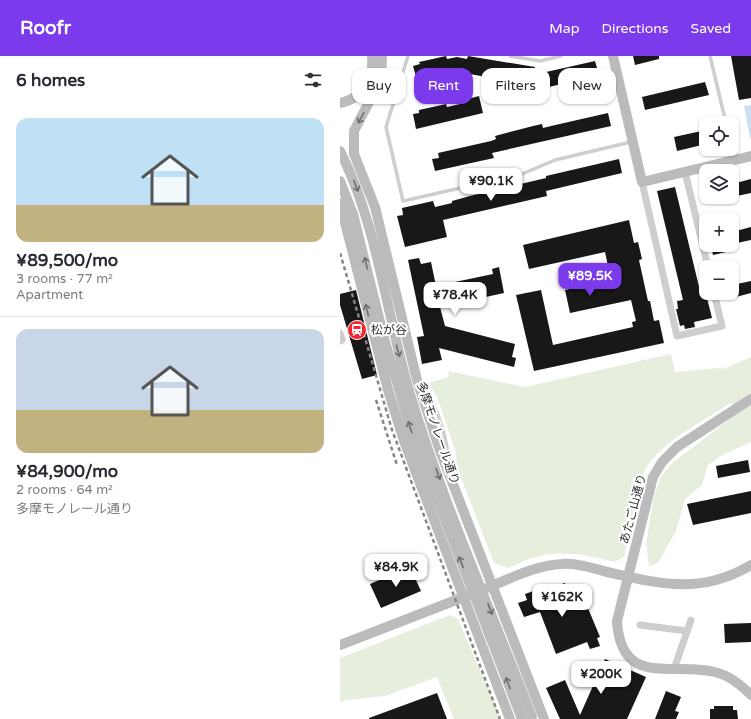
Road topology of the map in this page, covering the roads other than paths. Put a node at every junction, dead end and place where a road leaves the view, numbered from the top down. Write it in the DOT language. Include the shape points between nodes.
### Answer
graph roads {
  1 [pos="372,56"];
  2 [pos="382,56"];
  3 [pos="408,56"];
  4 [pos="510,56"];
  5 [pos="561,56"];
  6 [pos="613,56"];
  7 [pos="710,56"];
  8 [pos="340,103"];
  9 [pos="724,116"];
  10 [pos="633,142"];
  11 [pos="340,150"];
  12 [pos="733,156"];
  13 [pos="751,156"];
  14 [pos="734,160"];
  15 [pos="685,172"];
  16 [pos="340,181"];
  17 [pos="642,182"];
  18 [pos="340,203"];
  19 [pos="364,209"];
  20 [pos="342,214"];
  21 [pos="385,247"];
  22 [pos="706,260"];
  23 [pos="716,300"];
  24 [pos="340,333"];
  25 [pos="340,341"];
  26 [pos="751,399"];
  27 [pos="751,565"];
  28 [pos="628,576"];
  29 [pos="491,587"];
  30 [pos="466,597"];
  31 [pos="691,620"];
  32 [pos="640,625"];
  33 [pos="687,631"];
  34 [pos="340,645"];
  35 [pos="674,669"];
  36 [pos="751,695"];
  37 [pos="527,718"];
  38 [pos="510,719"];
  39 [pos="544,719"];
  1 -- 8 [label="main road" via="373,69 368,85 355,98"];
  2 -- 21 [label="main road, one-way" via="381,79 354,131 353,146 357,163 375,207"];
  3 -- 10 [label="lane" via="386,127 403,201 522,174 556,160"];
  4 -- 5 [label="lane" via="540,61"];
  6 -- 10 [label="main road"];
  7 -- 9 [label="lane"];
  10 -- 17 [label="main road"];
  11 -- 19 [label="main road, 多摩モノレール通り, one-way"];
  12 -- 14 [label="lane"];
  13 -- 14 [label="main road"];
  14 -- 15 [label="main road"];
  15 -- 17 [label="main road"];
  15 -- 22 [label="street"];
  37 -- 16 [label="main road, 多摩モノレール通り, one-way" via="413,437 385,342 356,221"];
  17 -- 23 [label="street" via="677,336 722,326"];
  18 -- 20 [label="main road"];
  19 -- 21 [label="main road"];
  19 -- 37 [label="main road, 多摩モノレール通り, one-way" via="417,416"];
  30 -- 20 [label="main road, one-way" via="404,441 386,383"];
  21 -- 29 [label="main road" via="417,380"];
  24 -- 25 [label="street"];
  26 -- 28 [label="main road, あたご山通り" via="677,447 662,462 653,477"];
  27 -- 28 [label="main road" via="727,578 702,584 667,585"];
  28 -- 29 [label="main road" via="564,564 541,567"];
  28 -- 35 [label="main road, あたご山通り" via="617,621 620,643 631,658 642,665"];
  29 -- 30 [label="main road"];
  29 -- 39 [label="main road"];
  30 -- 34 [label="main road"];
  30 -- 38 [label="main road"];
  31 -- 33 [label="street"];
  32 -- 33 [label="street"];
  33 -- 35 [label="street"];
  35 -- 36 [label="main road, あたご山通り" via="718,673"];
}
